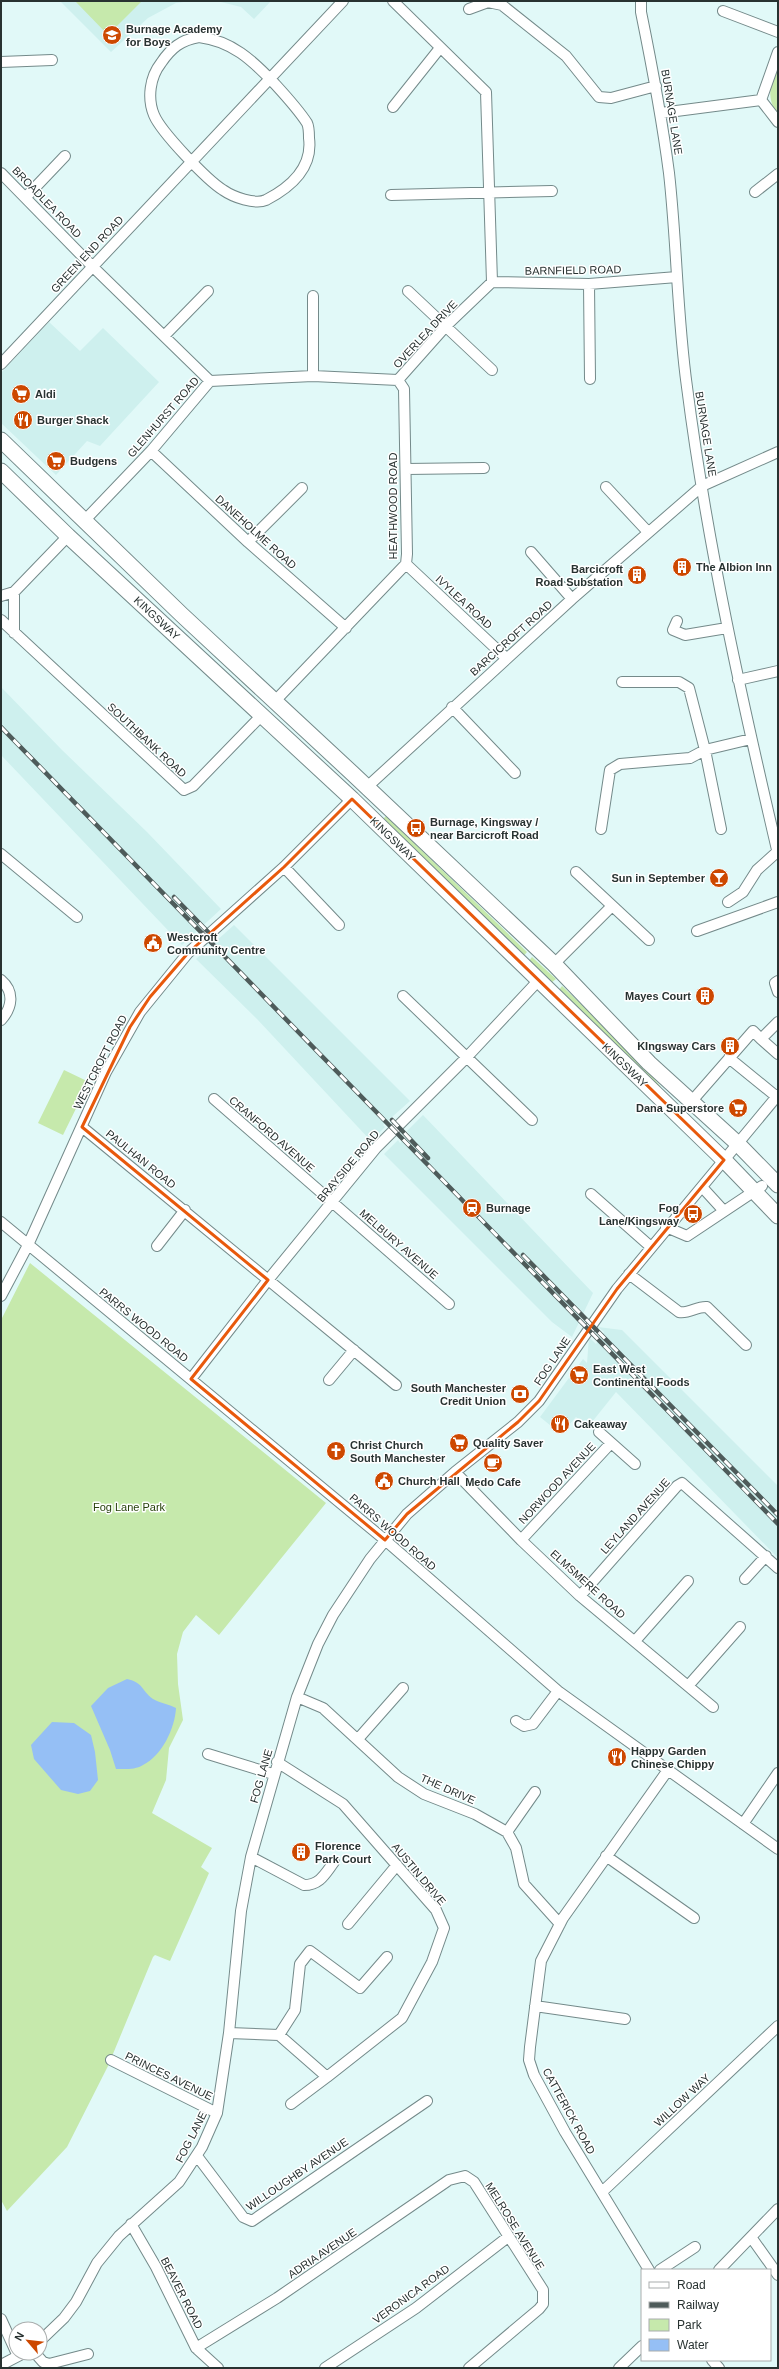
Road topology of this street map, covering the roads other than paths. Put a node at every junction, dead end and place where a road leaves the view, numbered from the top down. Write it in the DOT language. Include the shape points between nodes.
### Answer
graph roads {
  1 [pos="343,1"];
  2 [pos="392,1"];
  3 [pos="635,1"];
  4 [pos="640,1"];
  5 [pos="469,9"];
  6 [pos="723,11"];
  7 [pos="641,12"];
  8 [pos="778,32"];
  9 [pos="440,48"];
  10 [pos="778,52"];
  11 [pos="52,60"];
  12 [pos="1,62"];
  13 [pos="269,78"];
  14 [pos="656,86"];
  15 [pos="761,100"];
  16 [pos="393,107"];
  17 [pos="661,113"];
  18 [pos="778,122"];
  19 [pos="65,156"];
  20 [pos="192,161"];
  21 [pos="1,172"];
  22 [pos="778,174"];
  23 [pos="552,191"];
  24 [pos="491,192"];
  25 [pos="755,192"];
  26 [pos="391,195"];
  27 [pos="26,197"];
  28 [pos="92,266"];
  29 [pos="677,277"];
  30 [pos="492,282"];
  31 [pos="589,284"];
  32 [pos="208,291"];
  33 [pos="408,291"];
  34 [pos="313,296"];
  35 [pos="446,326"];
  36 [pos="164,336"];
  37 [pos="1,364"];
  38 [pos="492,370"];
  39 [pos="313,376"];
  40 [pos="590,379"];
  41 [pos="398,380"];
  42 [pos="210,381"];
  43 [pos="1,440"];
  44 [pos="151,452"];
  45 [pos="778,452"];
  46 [pos="484,468"];
  47 [pos="406,469"];
  48 [pos="1,471"];
  49 [pos="702,486"];
  50 [pos="606,487"];
  51 [pos="302,488"];
  52 [pos="85,520"];
  53 [pos="648,532"];
  54 [pos="68,536"];
  55 [pos="248,542"];
  56 [pos="531,552"];
  57 [pos="406,564"];
  58 [pos="14,592"];
  59 [pos="1,596"];
  60 [pos="572,598"];
  61 [pos="1,620"];
  62 [pos="676,621"];
  63 [pos="346,628"];
  64 [pos="727,628"];
  65 [pos="14,633"];
  66 [pos="506,658"];
  67 [pos="778,671"];
  68 [pos="738,680"];
  69 [pos="622,682"];
  70 [pos="275,701"];
  71 [pos="452,707"];
  72 [pos="262,715"];
  73 [pos="751,739"];
  74 [pos="705,750"];
  75 [pos="515,773"];
  76 [pos="367,787"];
  77 [pos="352,799"];
  78 [pos="601,829"];
  79 [pos="721,829"];
  80 [pos="778,853"];
  81 [pos="1,854"];
  82 [pos="284,867"];
  83 [pos="576,872"];
  84 [pos="728,902"];
  85 [pos="778,902"];
  86 [pos="612,906"];
  87 [pos="77,917"];
  88 [pos="339,925"];
  89 [pos="697,931"];
  90 [pos="649,940"];
  91 [pos="554,964"];
  92 [pos="1,980"];
  93 [pos="538,980"];
  94 [pos="778,981"];
  95 [pos="778,992"];
  96 [pos="403,996"];
  97 [pos="1,1020"];
  98 [pos="778,1022"];
  99 [pos="761,1039"];
  100 [pos="778,1054"];
  101 [pos="466,1058"];
  102 [pos="729,1058"];
  103 [pos="649,1063"];
  104 [pos="777,1096"];
  105 [pos="214,1100"];
  106 [pos="691,1102"];
  107 [pos="532,1120"];
  108 [pos="82,1127"];
  109 [pos="737,1143"];
  110 [pos="724,1160"];
  111 [pos="778,1185"];
  112 [pos="702,1187"];
  113 [pos="758,1189"];
  114 [pos="591,1194"];
  115 [pos="333,1202"];
  116 [pos="778,1202"];
  117 [pos="185,1210"];
  118 [pos="723,1210"];
  119 [pos="778,1216"];
  120 [pos="1,1222"];
  121 [pos="666,1227"];
  122 [pos="28,1245"];
  123 [pos="157,1246"];
  124 [pos="651,1247"];
  125 [pos="629,1274"];
  126 [pos="268,1280"];
  127 [pos="1,1296"];
  128 [pos="449,1304"];
  129 [pos="746,1345"];
  130 [pos="354,1350"];
  131 [pos="191,1379"];
  132 [pos="329,1380"];
  133 [pos="396,1385"];
  134 [pos="599,1432"];
  135 [pos="611,1443"];
  136 [pos="635,1464"];
  137 [pos="455,1472"];
  138 [pos="385,1540"];
  139 [pos="521,1540"];
  140 [pos="766,1556"];
  141 [pos="778,1568"];
  142 [pos="745,1579"];
  143 [pos="688,1580"];
  144 [pos="580,1596"];
  145 [pos="740,1627"];
  146 [pos="635,1641"];
  147 [pos="688,1686"];
  148 [pos="404,1688"];
  149 [pos="558,1691"];
  150 [pos="297,1697"];
  151 [pos="713,1707"];
  152 [pos="516,1721"];
  153 [pos="358,1739"];
  154 [pos="208,1754"];
  155 [pos="277,1762"];
  156 [pos="668,1770"];
  157 [pos="778,1773"];
  158 [pos="273,1774"];
  159 [pos="535,1792"];
  160 [pos="743,1824"];
  161 [pos="507,1832"];
  162 [pos="778,1849"];
  163 [pos="251,1856"];
  164 [pos="606,1856"];
  165 [pos="334,1862"];
  166 [pos="397,1865"];
  167 [pos="694,1918"];
  168 [pos="348,1924"];
  169 [pos="560,1924"];
  170 [pos="387,1957"];
  171 [pos="535,2006"];
  172 [pos="625,2019"];
  173 [pos="778,2026"];
  174 [pos="229,2033"];
  175 [pos="279,2034"];
  176 [pos="111,2060"];
  177 [pos="327,2076"];
  178 [pos="427,2101"];
  179 [pos="291,2104"];
  180 [pos="217,2113"];
  181 [pos="197,2156"];
  182 [pos="460,2176"];
  183 [pos="602,2192"];
  184 [pos="778,2209"];
  185 [pos="131,2224"];
  186 [pos="508,2237"];
  187 [pos="751,2237"];
  188 [pos="695,2247"];
  189 [pos="648,2269"];
  190 [pos="662,2269"];
  191 [pos="720,2269"];
  192 [pos="778,2275"];
  193 [pos="1,2319"];
  194 [pos="8,2333"];
  195 [pos="48,2333"];
  196 [pos="641,2347"];
  197 [pos="196,2348"];
  198 [pos="88,2354"];
  199 [pos="42,2361"];
  200 [pos="218,2368"];
  201 [pos="325,2368"];
  202 [pos="469,2368"];
  203 [pos="619,2368"];
  1 -- 13 [label="street, GREEN END ROAD"];
  2 -- 9 [label="street"];
  3 -- 7 [label="street, BURNAGE LANE"];
  4 -- 7 [label="street, BURNAGE LANE"];
  5 -- 14 [label="street" via="488,2 502,5 566,56 599,97 611,98"];
  6 -- 8 [label="street"];
  7 -- 14 [label="street, BURNAGE LANE"];
  9 -- 16 [label="street"];
  9 -- 24 [label="street" via="486,92"];
  10 -- 15 [label="street"];
  11 -- 12 [label="street"];
  13 -- 20 [label="street, GREEN END ROAD"];
  13 -- 20 [label="street" via="308,124 310,148 303,171 283,191 261,202 222,190"];
  13 -- 20 [label="street" via="234,46 216,39 199,36 184,40 168,52 158,66 149,95 153,114 161,129"];
  14 -- 17 [label="street, BURNAGE LANE"];
  15 -- 17 [label="street"];
  15 -- 18 [label="street"];
  17 -- 29 [label="street, BURNAGE LANE"];
  19 -- 27 [label="street"];
  20 -- 28 [label="street, GREEN END ROAD"];
  21 -- 27 [label="street, BROADLEA ROAD"];
  22 -- 25 [label="street"];
  23 -- 24 [label="street"];
  24 -- 26 [label="street"];
  24 -- 30 [label="street"];
  27 -- 28 [label="street, BROADLEA ROAD"];
  28 -- 36 [label="street"];
  28 -- 37 [label="street, GREEN END ROAD"];
  29 -- 31 [label="street, BARNFIELD ROAD"];
  29 -- 49 [label="street, BURNAGE LANE" via="686,386"];
  30 -- 31 [label="street, BARNFIELD ROAD"];
  30 -- 35 [label="street, OVERLEA DRIVE"];
  31 -- 40 [label="street"];
  32 -- 36 [label="street"];
  33 -- 35 [label="street"];
  34 -- 39 [label="street"];
  35 -- 38 [label="street"];
  35 -- 41 [label="street, OVERLEA DRIVE"];
  36 -- 42 [label="street"];
  39 -- 41 [label="street, OVERLEA DRIVE"];
  39 -- 42 [label="street, OVERLEA DRIVE"];
  41 -- 47 [label="street, HEATHWOOD ROAD" via="404,389"];
  42 -- 44 [label="street, GLENHURST ROAD"];
  43 -- 52 [label="highway, KINGSWAY"];
  44 -- 52 [label="street, GLENHURST ROAD"];
  44 -- 55 [label="street, DANEHOLME ROAD"];
  45 -- 49 [label="street, BARCICROFT ROAD"];
  46 -- 47 [label="street"];
  47 -- 57 [label="street, HEATHWOOD ROAD"];
  48 -- 54 [label="highway, KINGSWAY"];
  49 -- 53 [label="street, BARCICROFT ROAD"];
  49 -- 64 [label="street, BURNAGE LANE"];
  50 -- 53 [label="street"];
  51 -- 55 [label="street"];
  52 -- 70 [label="highway, KINGSWAY"];
  53 -- 60 [label="street, BARCICROFT ROAD"];
  54 -- 58 [label="street"];
  54 -- 72 [label="highway, KINGSWAY"];
  55 -- 63 [label="street, DANEHOLME ROAD"];
  56 -- 60 [label="street"];
  57 -- 63 [label="street, HEATHWOOD ROAD"];
  57 -- 66 [label="street, IVYLEA ROAD"];
  58 -- 59 [label="street"];
  58 -- 65 [label="street"];
  60 -- 66 [label="street, BARCICROFT ROAD"];
  61 -- 65 [label="street, SOUTHBANK ROAD"];
  62 -- 64 [label="street" via="673,630 685,635"];
  63 -- 70 [label="street, HEATHWOOD ROAD"];
  64 -- 68 [label="street, BURNAGE LANE"];
  65 -- 72 [label="street, SOUTHBANK ROAD" via="184,790 193,786"];
  66 -- 71 [label="street, BARCICROFT ROAD"];
  67 -- 68 [label="street"];
  68 -- 73 [label="street, BURNAGE LANE"];
  69 -- 74 [label="street" via="679,682 689,688"];
  70 -- 76 [label="highway, KINGSWAY"];
  71 -- 75 [label="street"];
  71 -- 76 [label="street, BARCICROFT ROAD"];
  72 -- 77 [label="highway, KINGSWAY"];
  73 -- 74 [label="street"];
  73 -- 80 [label="street, BURNAGE LANE"];
  74 -- 78 [label="street" via="690,758 620,764 610,770"];
  74 -- 79 [label="street"];
  76 -- 91 [label="highway, KINGSWAY"];
  77 -- 82 [label="street, WESTCROFT ROAD"];
  77 -- 93 [label="highway, KINGSWAY"];
  80 -- 84 [label="street" via="758,870 743,892"];
  81 -- 87 [label="street"];
  82 -- 88 [label="street"];
  82 -- 108 [label="street, WESTCROFT ROAD" via="188,953 150,997 126,1034"];
  83 -- 86 [label="street"];
  85 -- 89 [label="street"];
  86 -- 90 [label="street"];
  86 -- 91 [label="street"];
  91 -- 103 [label="highway, KINGSWAY"];
  92 -- 97 [label="street" via="7,985 11,999 8,1012"];
  93 -- 101 [label="street, BRAYSIDE ROAD"];
  93 -- 110 [label="highway, KINGSWAY"];
  94 -- 95 [label="street" via="775,983"];
  96 -- 101 [label="street"];
  98 -- 99 [label="street"];
  99 -- 100 [label="street"];
  99 -- 102 [label="street" via="753,1031"];
  101 -- 107 [label="street"];
  101 -- 115 [label="street, BRAYSIDE ROAD" via="376,1148"];
  102 -- 104 [label="street"];
  102 -- 106 [label="street"];
  103 -- 106 [label="highway, KINGSWAY"];
  103 -- 110 [label="highway" via="664,1088 721,1142 725,1150"];
  104 -- 109 [label="street, FOG LANE"];
  105 -- 115 [label="street, CRANFORD AVENUE"];
  106 -- 109 [label="highway, KINGSWAY"];
  108 -- 117 [label="street, PAULHAN ROAD"];
  108 -- 122 [label="street, WESTCROFT ROAD"];
  109 -- 110 [label="street, FOG LANE"];
  109 -- 111 [label="highway, KINGSWAY"];
  109 -- 113 [label="highway" via="736,1157"];
  110 -- 112 [label="street, FOG LANE"];
  110 -- 113 [label="highway, KINGSWAY"];
  112 -- 118 [label="street"];
  112 -- 121 [label="street, FOG LANE"];
  113 -- 116 [label="highway"];
  113 -- 118 [label="street"];
  113 -- 119 [label="highway, KINGSWAY"];
  114 -- 124 [label="street"];
  115 -- 126 [label="street, BRAYSIDE ROAD"];
  115 -- 128 [label="street, MELBURY AVENUE"];
  117 -- 123 [label="street"];
  117 -- 126 [label="street, PAULHAN ROAD"];
  118 -- 121 [label="street" via="687,1236"];
  120 -- 122 [label="street, PARRS WOOD ROAD"];
  121 -- 124 [label="street, FOG LANE"];
  122 -- 127 [label="street, WESTCROFT ROAD"];
  122 -- 131 [label="street, PARRS WOOD ROAD"];
  124 -- 125 [label="street, FOG LANE"];
  125 -- 129 [label="street" via="679,1312 686,1313 699,1307 708,1307"];
  125 -- 137 [label="street, FOG LANE" via="539,1401 518,1422"];
  126 -- 130 [label="street, PAULHAN ROAD"];
  126 -- 131 [label="street, BRAYSIDE ROAD"];
  130 -- 132 [label="street"];
  130 -- 133 [label="street, PAULHAN ROAD"];
  131 -- 138 [label="street, PARRS WOOD ROAD"];
  134 -- 135 [label="street, NORWOOD AVENUE"];
  135 -- 136 [label="street, NORWOOD AVENUE"];
  135 -- 139 [label="street, NORWOOD AVENUE"];
  137 -- 138 [label="street, FOG LANE" via="407,1514"];
  137 -- 139 [label="street, ELMSMERE ROAD"];
  138 -- 149 [label="street, PARRS WOOD ROAD"];
  138 -- 150 [label="street, FOG LANE" via="333,1616 318,1644"];
  139 -- 144 [label="street, ELMSMERE ROAD"];
  140 -- 141 [label="street, LEYLAND AVENUE"];
  140 -- 142 [label="street"];
  140 -- 144 [label="street, LEYLAND AVENUE" via="682,1483"];
  143 -- 146 [label="street"];
  144 -- 146 [label="street, ELMSMERE ROAD"];
  145 -- 147 [label="street"];
  146 -- 147 [label="street, ELMSMERE ROAD"];
  147 -- 151 [label="street, ELMSMERE ROAD"];
  148 -- 153 [label="street"];
  149 -- 152 [label="street" via="533,1724 524,1726"];
  149 -- 156 [label="street, PARRS WOOD ROAD"];
  150 -- 153 [label="street, THE DRIVE" via="323,1708"];
  150 -- 155 [label="street, FOG LANE"];
  153 -- 161 [label="street, THE DRIVE" via="398,1777 424,1794 475,1814"];
  154 -- 158 [label="street"];
  155 -- 158 [label="street, FOG LANE"];
  155 -- 166 [label="street, AUSTIN DRIVE" via="343,1804"];
  156 -- 160 [label="street, PARRS WOOD ROAD"];
  156 -- 164 [label="street, CATTERICK ROAD"];
  157 -- 160 [label="street"];
  158 -- 163 [label="street, FOG LANE"];
  159 -- 161 [label="street"];
  160 -- 162 [label="street, PARRS WOOD ROAD"];
  161 -- 169 [label="street" via="516,1848 524,1884"];
  163 -- 165 [label="street" via="304,1886 320,1881"];
  163 -- 174 [label="street, FOG LANE" via="241,1911"];
  164 -- 167 [label="street"];
  164 -- 169 [label="street, CATTERICK ROAD"];
  166 -- 168 [label="street"];
  166 -- 177 [label="street, AUSTIN DRIVE" via="436,1910 444,1928 440,1945 402,2018"];
  169 -- 171 [label="street, CATTERICK ROAD" via="541,1961"];
  170 -- 175 [label="street" via="360,1988 310,1951 300,1964 295,2010"];
  171 -- 172 [label="street"];
  171 -- 183 [label="street, CATTERICK ROAD" via="530,2047 532,2070"];
  173 -- 183 [label="street, WILLOW WAY"];
  174 -- 175 [label="street"];
  174 -- 180 [label="street, FOG LANE"];
  175 -- 177 [label="street"];
  176 -- 180 [label="street, PRINCES AVENUE"];
  177 -- 179 [label="street, AUSTIN DRIVE"];
  178 -- 181 [label="street, WILLOUGHBY AVENUE" via="252,2221 243,2216"];
  180 -- 181 [label="street, FOG LANE"];
  181 -- 185 [label="street, FOG LANE" via="179,2182"];
  182 -- 186 [label="street, MELROSE AVENUE" via="469,2177 474,2182"];
  182 -- 197 [label="street, ADRIA AVENUE" via="449,2180 277,2298"];
  183 -- 189 [label="street, CATTERICK ROAD"];
  184 -- 187 [label="street"];
  185 -- 195 [label="street, FOG LANE" via="97,2263 76,2302"];
  185 -- 197 [label="street, BEAVER ROAD" via="156,2267"];
  186 -- 201 [label="street, VERONICA ROAD" via="416,2308"];
  186 -- 202 [label="street, MELROSE AVENUE" via="544,2296 540,2309"];
  187 -- 191 [label="street"];
  187 -- 192 [label="street"];
  188 -- 190 [label="street"];
  193 -- 194 [label="street"];
  196 -- 203 [label="street"];
  197 -- 200 [label="street, BEAVER ROAD"];
  198 -- 199 [label="street" via="49,2364"];
}
